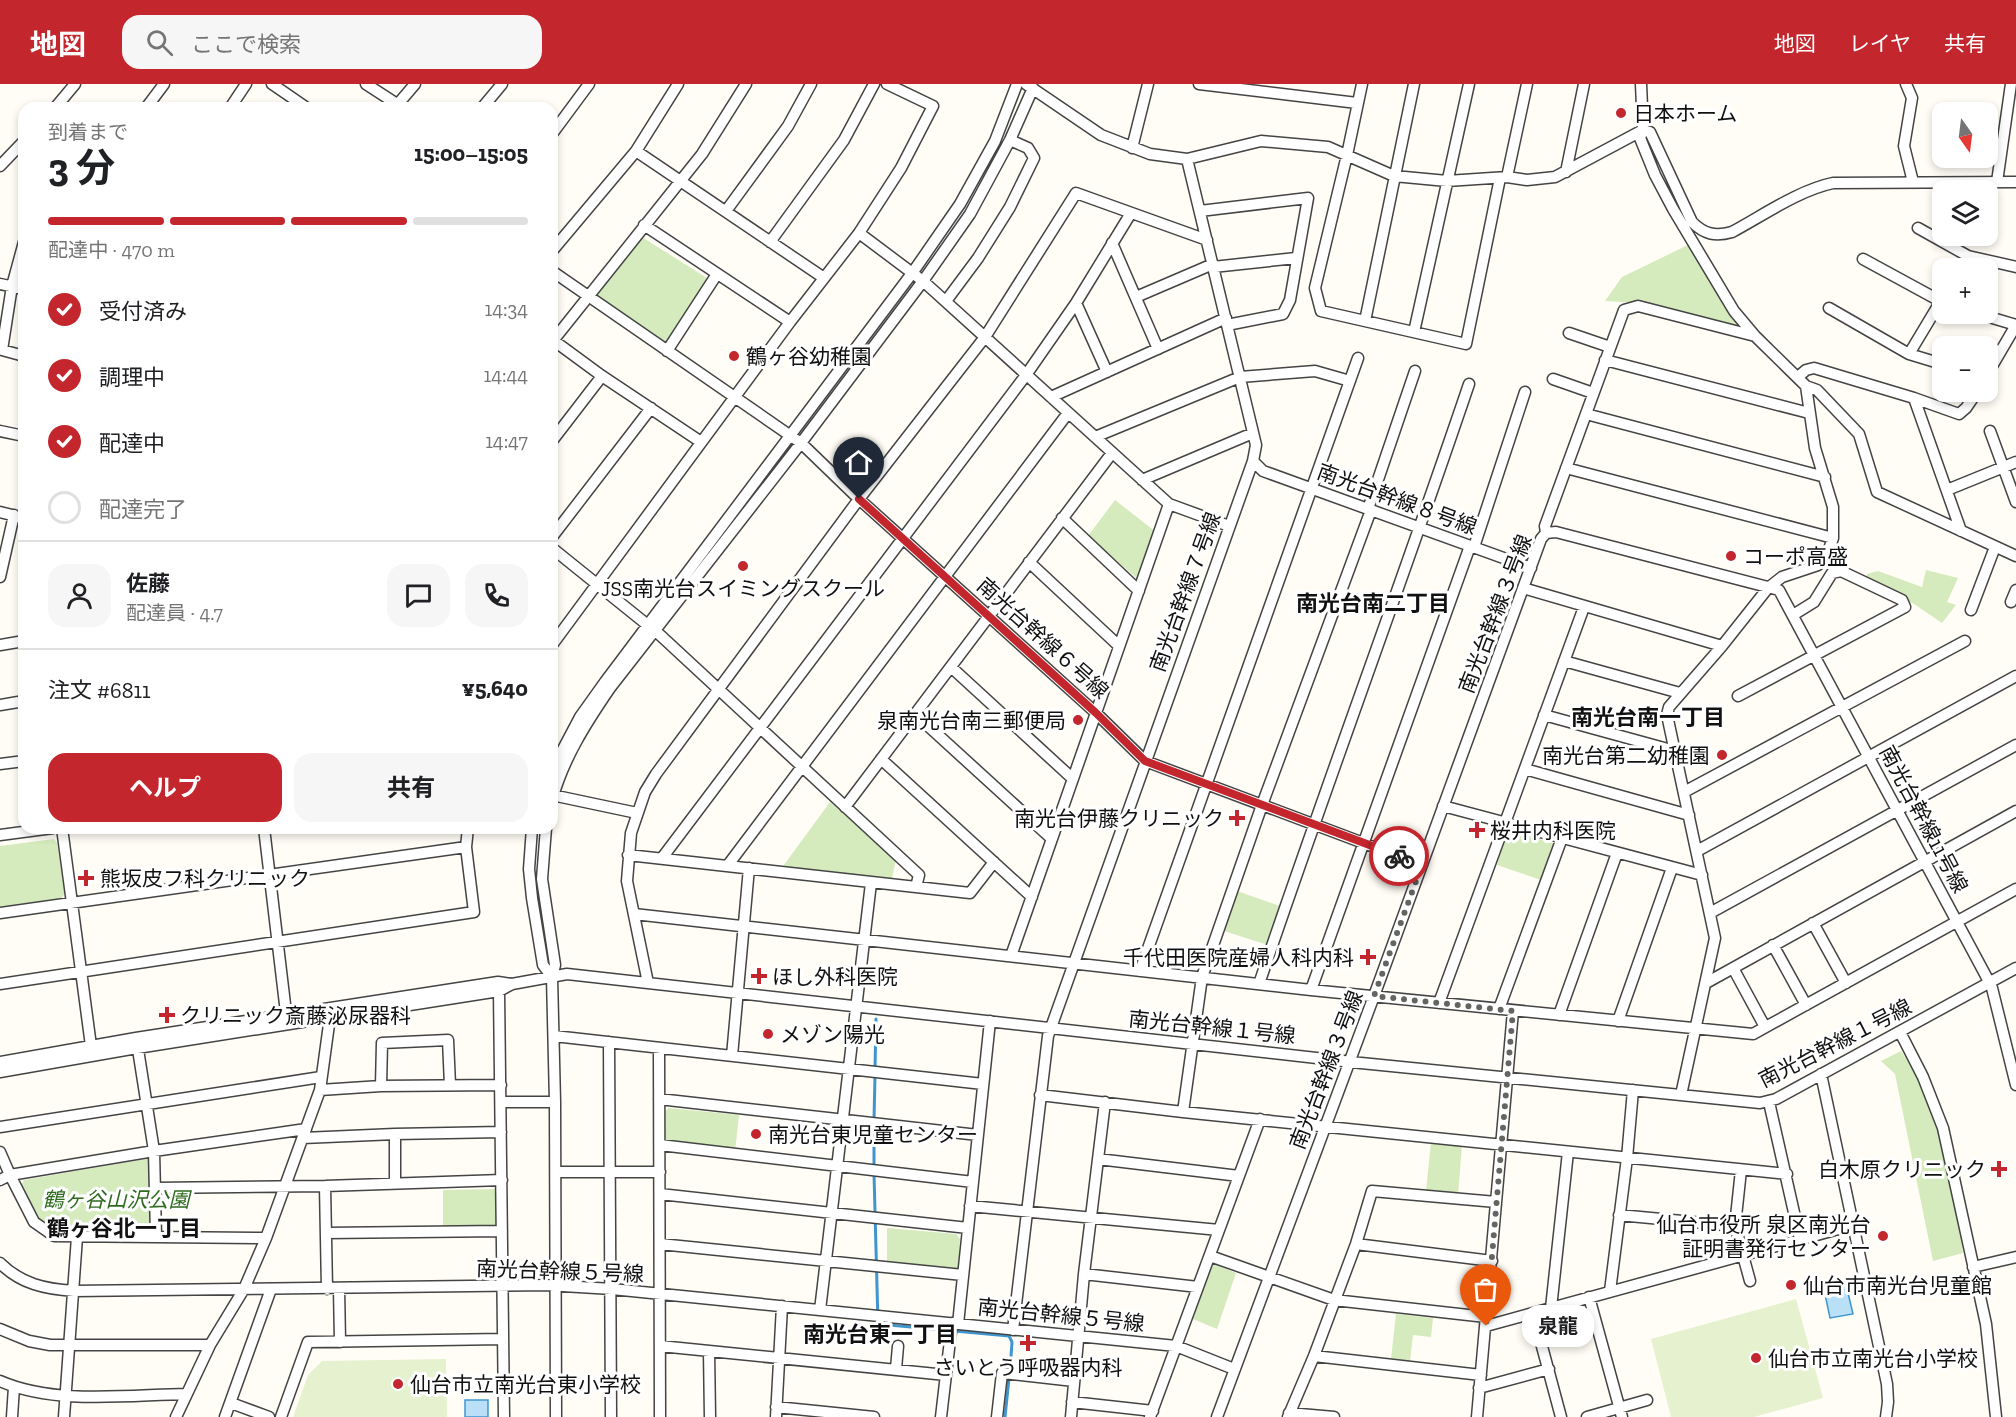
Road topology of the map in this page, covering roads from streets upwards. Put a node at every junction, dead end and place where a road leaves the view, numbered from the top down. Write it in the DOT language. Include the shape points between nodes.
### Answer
graph roads {
  1 [pos="75,84"];
  2 [pos="164,84"];
  3 [pos="246,84"];
  4 [pos="272,84"];
  5 [pos="366,84"];
  6 [pos="415,84"];
  7 [pos="502,84"];
  8 [pos="589,84"];
  9 [pos="678,84"];
  10 [pos="746,84"];
  11 [pos="811,84"];
  12 [pos="874,84"];
  13 [pos="887,84"];
  14 [pos="1017,84"];
  15 [pos="1148,84"];
  16 [pos="1199,84"];
  17 [pos="1362,84"];
  18 [pos="1414,84"];
  19 [pos="1469,84"];
  20 [pos="1527,84"];
  21 [pos="1584,84"];
  22 [pos="1641,84"];
  23 [pos="1906,84"];
  24 [pos="2011,84"];
  25 [pos="1030,86"];
  26 [pos="61,102"];
  27 [pos="150,102"];
  28 [pos="234,102"];
  29 [pos="298,102"];
  30 [pos="394,102"];
  31 [pos="403,102"];
  32 [pos="487,102"];
  33 [pos="1358,103"];
  34 [pos="558,126"];
  35 [pos="1643,130"];
  36 [pos="1010,140"];
  37 [pos="18,147"];
  38 [pos="1132,148"];
  39 [pos="636,151"];
  40 [pos="1347,155"];
  41 [pos="1187,159"];
  42 [pos="0,166"];
  43 [pos="1566,172"];
  44 [pos="1394,176"];
  45 [pos="1503,178"];
  46 [pos="1997,180"];
  47 [pos="680,181"];
  48 [pos="1447,181"];
  49 [pos="1913,182"];
  50 [pos="1932,182"];
  51 [pos="1998,182"];
  52 [pos="2016,182"];
  53 [pos="726,211"];
  54 [pos="1200,211"];
  55 [pos="1131,213"];
  56 [pos="644,225"];
  57 [pos="1918,228"];
  58 [pos="858,233"];
  59 [pos="1207,240"];
  60 [pos="770,242"];
  61 [pos="1112,243"];
  62 [pos="558,244"];
  63 [pos="18,256"];
  64 [pos="1968,256"];
  65 [pos="1296,258"];
  66 [pos="1863,260"];
  67 [pos="1213,265"];
  68 [pos="2016,267"];
  69 [pos="913,272"];
  70 [pos="717,274"];
  71 [pos="558,275"];
  72 [pos="824,278"];
  73 [pos="923,281"];
  74 [pos="6,285"];
  75 [pos="587,295"];
  76 [pos="1932,296"];
  77 [pos="1136,297"];
  78 [pos="946,301"];
  79 [pos="1076,303"];
  80 [pos="1829,308"];
  81 [pos="1932,317"];
  82 [pos="1998,320"];
  83 [pos="1365,321"];
  84 [pos="790,322"];
  85 [pos="1227,322"];
  86 [pos="2016,325"];
  87 [pos="1414,332"];
  88 [pos="1569,333"];
  89 [pos="558,334"];
  90 [pos="1755,336"];
  91 [pos="985,337"];
  92 [pos="558,345"];
  93 [pos="1610,347"];
  94 [pos="1158,349"];
  95 [pos="667,351"];
  96 [pos="18,354"];
  97 [pos="1909,354"];
  98 [pos="1998,356"];
  99 [pos="1358,358"];
  100 [pos="1605,360"];
  101 [pos="1932,361"];
  102 [pos="1414,371"];
  103 [pos="1107,372"];
  104 [pos="1026,375"];
  105 [pos="602,376"];
  106 [pos="1240,377"];
  107 [pos="1553,379"];
  108 [pos="1350,381"];
  109 [pos="1802,382"];
  110 [pos="1469,384"];
  111 [pos="1526,392"];
  112 [pos="1593,393"];
  113 [pos="1051,397"];
  114 [pos="736,398"];
  115 [pos="1914,398"];
  116 [pos="1970,402"];
  117 [pos="651,408"];
  118 [pos="1068,413"];
  119 [pos="1809,413"];
  120 [pos="1586,414"];
  121 [pos="0,431"];
  122 [pos="1990,431"];
  123 [pos="558,433"];
  124 [pos="1253,433"];
  125 [pos="18,435"];
  126 [pos="790,435"];
  127 [pos="1095,437"];
  128 [pos="701,442"];
  129 [pos="801,443"];
  130 [pos="1112,453"];
  131 [pos="1253,461"];
  132 [pos="2016,462"];
  133 [pos="2003,467"];
  134 [pos="1566,468"];
  135 [pos="1825,477"];
  136 [pos="1142,480"];
  137 [pos="1312,489"];
  138 [pos="1947,490"];
  139 [pos="859,499"];
  140 [pos="2016,502"];
  141 [pos="1169,504"];
  142 [pos="1370,510"];
  143 [pos="0,512"];
  144 [pos="18,517"];
  145 [pos="1062,518"];
  146 [pos="18,520"];
  147 [pos="1229,526"];
  148 [pos="1420,528"];
  149 [pos="558,529"];
  150 [pos="1961,531"];
  151 [pos="1546,534"];
  152 [pos="903,538"];
  153 [pos="1833,538"];
  154 [pos="1472,547"];
  155 [pos="1995,548"];
  156 [pos="558,553"];
  157 [pos="2016,556"];
  158 [pos="1029,562"];
  159 [pos="1531,568"];
  160 [pos="0,577"];
  161 [pos="945,577"];
  162 [pos="596,584"];
  163 [pos="1523,588"];
  164 [pos="1768,588"];
  165 [pos="2016,590"];
  166 [pos="1139,591"];
  167 [pos="2012,602"];
  168 [pos="1584,607"];
  169 [pos="1971,610"];
  170 [pos="1792,615"];
  171 [pos="989,616"];
  172 [pos="651,628"];
  173 [pos="558,637"];
  174 [pos="1965,641"];
  175 [pos="18,642"];
  176 [pos="0,645"];
  177 [pos="1119,646"];
  178 [pos="1722,646"];
  179 [pos="1814,655"];
  180 [pos="1564,661"];
  181 [pos="951,667"];
  182 [pos="2015,680"];
  183 [pos="718,689"];
  184 [pos="1680,693"];
  185 [pos="1738,696"];
  186 [pos="18,702"];
  187 [pos="0,705"];
  188 [pos="1841,706"];
  189 [pos="1096,713"];
  190 [pos="915,714"];
  191 [pos="1544,715"];
  192 [pos="760,728"];
  193 [pos="2016,746"];
  194 [pos="1675,751"];
  195 [pos="1869,757"];
  196 [pos="558,759"];
  197 [pos="881,759"];
  198 [pos="1145,761"];
  199 [pos="18,762"];
  200 [pos="0,764"];
  201 [pos="802,767"];
  202 [pos="1525,769"];
  203 [pos="1073,779"];
  204 [pos="558,782"];
  205 [pos="1206,784"];
  206 [pos="1684,792"];
  207 [pos="558,798"];
  208 [pos="1262,805"];
  209 [pos="1443,806"];
  210 [pos="845,807"];
  211 [pos="1897,809"];
  212 [pos="2016,811"];
  213 [pos="637,813"];
  214 [pos="1689,814"];
  215 [pos="1505,823"];
  216 [pos="1313,824"];
  217 [pos="18,833"];
  218 [pos="63,834"];
  219 [pos="265,834"];
  220 [pos="467,834"];
  221 [pos="532,834"];
  222 [pos="546,834"];
  223 [pos="0,835"];
  224 [pos="1562,838"];
  225 [pos="1052,839"];
  226 [pos="1363,843"];
  227 [pos="466,847"];
  228 [pos="1696,851"];
  229 [pos="1617,853"];
  230 [pos="628,855"];
  231 [pos="662,858"];
  232 [pos="1924,860"];
  233 [pos="994,862"];
  234 [pos="1422,865"];
  235 [pos="728,866"];
  236 [pos="749,868"];
  237 [pos="1672,868"];
  238 [pos="270,874"];
  239 [pos="1702,875"];
  240 [pos="871,883"];
  241 [pos="916,887"];
  242 [pos="2016,890"];
  243 [pos="1032,897"];
  244 [pos="71,903"];
  245 [pos="0,913"];
  246 [pos="1710,913"];
  247 [pos="634,914"];
  248 [pos="1957,922"];
  249 [pos="1813,923"];
  250 [pos="744,926"];
  251 [pos="864,939"];
  252 [pos="278,942"];
  253 [pos="1773,945"];
  254 [pos="1011,956"];
  255 [pos="1073,963"];
  256 [pos="1733,968"];
  257 [pos="2016,968"];
  258 [pos="1140,971"];
  259 [pos="81,972"];
  260 [pos="552,977"];
  261 [pos="1202,977"];
  262 [pos="1706,982"];
  263 [pos="648,983"];
  264 [pos="1845,983"];
  265 [pos="1989,983"];
  266 [pos="0,984"];
  267 [pos="512,984"];
  268 [pos="1259,984"];
  269 [pos="1311,990"];
  270 [pos="499,991"];
  271 [pos="738,993"];
  272 [pos="1374,996"];
  273 [pos="1438,1003"];
  274 [pos="1806,1005"];
  275 [pos="856,1006"];
  276 [pos="1499,1009"];
  277 [pos="1513,1011"];
  278 [pos="1559,1015"];
  279 [pos="330,1017"];
  280 [pos="287,1019"];
  281 [pos="990,1021"];
  282 [pos="1618,1021"];
  283 [pos="1765,1027"];
  284 [pos="1050,1029"];
  285 [pos="1696,1029"];
  286 [pos="1900,1032"];
  287 [pos="554,1036"];
  288 [pos="609,1042"];
  289 [pos="137,1043"];
  290 [pos="1191,1044"];
  291 [pos="91,1046"];
  292 [pos="659,1048"];
  293 [pos="732,1056"];
  294 [pos="0,1062"];
  295 [pos="1349,1062"];
  296 [pos="849,1069"];
  297 [pos="0,1072"];
  298 [pos="1821,1074"];
  299 [pos="321,1077"];
  300 [pos="1508,1078"];
  301 [pos="501,1084"];
  302 [pos="983,1084"];
  303 [pos="450,1085"];
  304 [pos="2016,1085"];
  305 [pos="381,1086"];
  306 [pos="320,1090"];
  307 [pos="1633,1090"];
  308 [pos="1040,1095"];
  309 [pos="1681,1095"];
  310 [pos="659,1099"];
  311 [pos="147,1102"];
  312 [pos="501,1102"];
  313 [pos="555,1102"];
  314 [pos="1105,1102"];
  315 [pos="1769,1102"];
  316 [pos="1183,1112"];
  317 [pos="1260,1119"];
  318 [pos="843,1120"];
  319 [pos="1326,1126"];
  320 [pos="0,1127"];
  321 [pos="501,1132"];
  322 [pos="304,1133"];
  323 [pos="395,1134"];
  324 [pos="978,1135"];
  325 [pos="660,1145"];
  326 [pos="1501,1145"];
  327 [pos="154,1151"];
  328 [pos="0,1152"];
  329 [pos="1568,1152"];
  330 [pos="1627,1158"];
  331 [pos="1098,1159"];
  332 [pos="837,1166"];
  333 [pos="1741,1170"];
  334 [pos="556,1172"];
  335 [pos="610,1172"];
  336 [pos="660,1172"];
  337 [pos="1787,1174"];
  338 [pos="1239,1176"];
  339 [pos="5,1178"];
  340 [pos="502,1180"];
  341 [pos="973,1182"];
  342 [pos="395,1183"];
  343 [pos="325,1186"];
  344 [pos="285,1187"];
  345 [pos="155,1188"];
  346 [pos="660,1194"];
  347 [pos="1496,1202"];
  348 [pos="970,1206"];
  349 [pos="1027,1211"];
  350 [pos="832,1213"];
  351 [pos="1619,1215"];
  352 [pos="1091,1217"];
  353 [pos="1853,1225"];
  354 [pos="1735,1226"];
  355 [pos="968,1228"];
  356 [pos="1219,1230"];
  357 [pos="502,1231"];
  358 [pos="326,1233"];
  359 [pos="156,1236"];
  360 [pos="78,1237"];
  361 [pos="266,1238"];
  362 [pos="1800,1239"];
  363 [pos="660,1244"];
  364 [pos="1356,1244"];
  365 [pos="1743,1255"];
  366 [pos="1210,1256"];
  367 [pos="2016,1257"];
  368 [pos="826,1261"];
  369 [pos="1492,1261"];
  370 [pos="0,1263"];
  371 [pos="1973,1268"];
  372 [pos="1084,1274"];
  373 [pos="963,1275"];
  374 [pos="1269,1276"];
  375 [pos="1750,1281"];
  376 [pos="556,1286"];
  377 [pos="502,1287"];
  378 [pos="1198,1287"];
  379 [pos="327,1288"];
  380 [pos="339,1288"];
  381 [pos="244,1289"];
  382 [pos="271,1289"];
  383 [pos="612,1289"];
  384 [pos="74,1291"];
  385 [pos="1610,1292"];
  386 [pos="661,1294"];
  387 [pos="1589,1297"];
  388 [pos="1334,1300"];
  389 [pos="782,1306"];
  390 [pos="1551,1308"];
  391 [pos="820,1310"];
  392 [pos="1533,1313"];
  393 [pos="1486,1321"];
  394 [pos="953,1328"];
  395 [pos="0,1329"];
  396 [pos="1013,1330"];
  397 [pos="1078,1336"];
  398 [pos="503,1339"];
  399 [pos="340,1342"];
  400 [pos="210,1345"];
  401 [pos="660,1346"];
  402 [pos="898,1346"];
  403 [pos="1176,1346"];
  404 [pos="70,1347"];
  405 [pos="709,1351"];
  406 [pos="1314,1356"];
  407 [pos="779,1358"];
  408 [pos="896,1369"];
  409 [pos="1234,1369"];
  410 [pos="1549,1369"];
  411 [pos="1481,1374"];
  412 [pos="946,1375"];
  413 [pos="1074,1380"];
  414 [pos="0,1381"];
  415 [pos="14,1387"];
  416 [pos="1479,1389"];
  417 [pos="186,1394"];
  418 [pos="66,1396"];
  419 [pos="1647,1400"];
  420 [pos="1072,1402"];
  421 [pos="231,1403"];
  422 [pos="776,1412"];
  423 [pos="1621,1412"];
  424 [pos="1152,1414"];
  425 [pos="1288,1415"];
  426 [pos="12,1417"];
  427 [pos="64,1417"];
  428 [pos="176,1417"];
  429 [pos="225,1417"];
  430 [pos="269,1417"];
  431 [pos="281,1417"];
  432 [pos="504,1417"];
  433 [pos="556,1417"];
  434 [pos="611,1417"];
  435 [pos="660,1417"];
  436 [pos="710,1417"];
  437 [pos="874,1417"];
  438 [pos="941,1417"];
  439 [pos="997,1417"];
  440 [pos="1071,1417"];
  441 [pos="1217,1417"];
  442 [pos="1334,1417"];
  443 [pos="1477,1417"];
  444 [pos="1561,1417"];
  445 [pos="1587,1417"];
  446 [pos="1886,1417"];
  447 [pos="1996,1417"];
  1 -- 26 [label="street"];
  2 -- 27 [label="street"];
  3 -- 28 [label="street"];
  4 -- 29 [label="street"];
  5 -- 30 [label="street"];
  6 -- 31 [label="street"];
  7 -- 32 [label="street"];
  8 -- 34 [label="street"];
  9 -- 39 [label="street"];
  10 -- 47 [label="street" via="702,154"];
  11 -- 53 [label="street" via="788,126"];
  12 -- 60 [label="street" via="844,140"];
  13 -- 58 [label="street" via="933,106 902,168"];
  14 -- 69 [label="street" via="995,141 960,204"];
  15 -- 38 [label="street"];
  16 -- 33 [label="street"];
  17 -- 33 [label="street"];
  18 -- 44 [label="street"];
  19 -- 48 [label="street"];
  20 -- 45 [label="street"];
  21 -- 43 [label="street"];
  22 -- 35 [label="street"];
  23 -- 49 [label="street" via="1912,98 1904,146"];
  24 -- 46 [label="street"];
  25 -- 36 [label="street"];
  25 -- 38 [label="street" via="1101,135"];
  33 -- 40 [label="street"];
  35 -- 43 [label="street"];
  35 -- 49 [label="street" via="1650,132 1692,222 1709,234 1732,232 1822,185"];
  35 -- 90 [label="street" via="1640,138 1673,209 1734,311"];
  36 -- 73 [label="street" via="970,214"];
  36 -- 78 [label="street" via="1028,148 1034,158 1010,207"];
  37 -- 42 [label="street"];
  38 -- 41 [label="street"];
  39 -- 47 [label="street"];
  39 -- 62 [label="street"];
  40 -- 41 [label="street" via="1328,147 1261,141"];
  40 -- 44 [label="street"];
  40 -- 83 [label="street" via="1315,288 1321,311"];
  41 -- 54 [label="street, 南光台幹線７号線"];
  43 -- 45 [label="street" via="1527,180"];
  44 -- 48 [label="street"];
  44 -- 83 [label="street"];
  45 -- 48 [label="street"];
  45 -- 87 [label="street" via="1466,344"];
  47 -- 53 [label="street"];
  47 -- 56 [label="street"];
  48 -- 87 [label="street"];
  49 -- 50 [label="street"];
  51 -- 52 [label="street"];
  53 -- 60 [label="street"];
  54 -- 59 [label="street, 南光台幹線７号線"];
  54 -- 65 [label="street" via="1308,198"];
  55 -- 59 [label="street"];
  55 -- 61 [label="street"];
  55 -- 91 [label="street" via="1076,193"];
  56 -- 70 [label="street"];
  56 -- 75 [label="street"];
  57 -- 64 [label="street"];
  58 -- 69 [label="street"];
  58 -- 72 [label="street"];
  59 -- 67 [label="street, 南光台幹線７号線"];
  60 -- 72 [label="street"];
  61 -- 77 [label="street"];
  61 -- 79 [label="street"];
  63 -- 74 [label="street"];
  64 -- 68 [label="street"];
  65 -- 67 [label="street"];
  65 -- 85 [label="street" via="1290,300 1283,314"];
  66 -- 76 [label="street"];
  67 -- 77 [label="street"];
  67 -- 85 [label="street, 南光台幹線７号線"];
  69 -- 73 [label="street"];
  69 -- 126 [label="street"];
  70 -- 84 [label="street"];
  70 -- 95 [label="street"];
  71 -- 75 [label="street, 南光台幹線６号線"];
  72 -- 84 [label="street"];
  73 -- 78 [label="street"];
  73 -- 129 [label="street"];
  74 -- 96 [label="street" via="2,350"];
  75 -- 89 [label="street"];
  75 -- 95 [label="street, 南光台幹線６号線"];
  77 -- 94 [label="street"];
  78 -- 91 [label="street"];
  79 -- 103 [label="street"];
  79 -- 104 [label="street"];
  80 -- 97 [label="street"];
  81 -- 97 [label="street"];
  82 -- 86 [label="street"];
  83 -- 87 [label="street"];
  84 -- 114 [label="street"];
  85 -- 94 [label="street"];
  85 -- 106 [label="street, 南光台幹線７号線"];
  86 -- 98 [label="street"];
  88 -- 93 [label="street"];
  90 -- 93 [label="street" via="1638,306 1624,310"];
  90 -- 109 [label="street"];
  91 -- 104 [label="street"];
  91 -- 139 [label="street"];
  92 -- 105 [label="street"];
  93 -- 100 [label="street"];
  94 -- 103 [label="street"];
  95 -- 114 [label="street, 南光台幹線６号線"];
  97 -- 101 [label="street"];
  99 -- 108 [label="street"];
  100 -- 112 [label="street"];
  100 -- 119 [label="street"];
  102 -- 142 [label="street"];
  103 -- 113 [label="street"];
  104 -- 113 [label="street"];
  104 -- 152 [label="street"];
  105 -- 117 [label="street"];
  105 -- 123 [label="street"];
  106 -- 108 [label="street" via="1315,371"];
  106 -- 124 [label="street, 南光台幹線７号線"];
  106 -- 127 [label="street"];
  107 -- 112 [label="street"];
  108 -- 137 [label="street"];
  109 -- 115 [label="street" via="1806,370 1814,368"];
  109 -- 119 [label="street"];
  109 -- 150 [label="street" via="1817,390 1859,434 1877,492"];
  110 -- 148 [label="street"];
  111 -- 154 [label="street"];
  112 -- 120 [label="street"];
  113 -- 118 [label="street"];
  114 -- 126 [label="street, 南光台幹線６号線"];
  114 -- 128 [label="street"];
  115 -- 116 [label="street" via="1959,414"];
  115 -- 138 [label="street"];
  117 -- 128 [label="street"];
  117 -- 149 [label="street"];
  118 -- 127 [label="street"];
  118 -- 161 [label="street"];
  119 -- 135 [label="street"];
  120 -- 134 [label="street"];
  120 -- 135 [label="street"];
  121 -- 125 [label="street"];
  122 -- 133 [label="street"];
  124 -- 131 [label="street, 南光台幹線７号線" via="1257,446"];
  124 -- 136 [label="street"];
  126 -- 129 [label="street, 南光台幹線６号線"];
  126 -- 172 [label="street"];
  127 -- 130 [label="street"];
  128 -- 162 [label="street"];
  129 -- 139 [label="street, 南光台幹線６号線"];
  129 -- 172 [label="street"];
  130 -- 136 [label="street"];
  130 -- 145 [label="street"];
  131 -- 137 [label="street, 南光台幹線８号線" via="1263,471"];
  131 -- 147 [label="street, 南光台幹線７号線"];
  132 -- 133 [label="street"];
  133 -- 138 [label="street"];
  133 -- 140 [label="street"];
  134 -- 151 [label="street" via="1545,526"];
  134 -- 153 [label="street"];
  135 -- 153 [label="street" via="1833,507"];
  136 -- 141 [label="street"];
  137 -- 142 [label="street, 南光台幹線８号線"];
  137 -- 205 [label="street"];
  138 -- 150 [label="street"];
  139 -- 152 [label="street, 南光台幹線６号線"];
  139 -- 183 [label="street"];
  141 -- 147 [label="street"];
  141 -- 166 [label="street"];
  142 -- 148 [label="street, 南光台幹線８号線"];
  142 -- 208 [label="street"];
  143 -- 144 [label="street"];
  145 -- 158 [label="street"];
  145 -- 166 [label="street"];
  146 -- 160 [label="street"];
  147 -- 198 [label="street, 南光台幹線７号線"];
  148 -- 154 [label="street, 南光台幹線８号線"];
  148 -- 216 [label="street"];
  150 -- 155 [label="street"];
  151 -- 159 [label="street, 南光台幹線３号線"];
  151 -- 164 [label="street, 南光台幹線３号線" via="1556,532"];
  152 -- 161 [label="street, 南光台幹線６号線"];
  152 -- 192 [label="street"];
  153 -- 164 [label="street" via="1818,565 1782,577"];
  154 -- 159 [label="street, 南光台幹線８号線"];
  154 -- 226 [label="street"];
  155 -- 157 [label="street"];
  155 -- 169 [label="street"];
  156 -- 162 [label="street"];
  158 -- 171 [label="street"];
  158 -- 177 [label="street"];
  159 -- 163 [label="street, 南光台幹線３号線"];
  161 -- 171 [label="street, 南光台幹線６号線"];
  161 -- 201 [label="street"];
  162 -- 172 [label="street"];
  162 -- 173 [label="street"];
  163 -- 168 [label="street"];
  163 -- 209 [label="street, 南光台幹線３号線"];
  164 -- 170 [label="street, 南光台幹線11号線" via="1779,590"];
  164 -- 178 [label="street"];
  165 -- 167 [label="street"];
  166 -- 177 [label="street"];
  168 -- 178 [label="street"];
  168 -- 180 [label="street"];
  170 -- 179 [label="street, 南光台幹線11号線"];
  170 -- 179 [label="street" via="1814,602 1832,573 1841,571 1902,600 1905,607"];
  171 -- 181 [label="street"];
  171 -- 189 [label="street, 南光台幹線６号線"];
  172 -- 183 [label="street"];
  172 -- 196 [label="street" via="580,717"];
  172 -- 204 [label="street" via="586,722"];
  174 -- 188 [label="street"];
  175 -- 176 [label="street"];
  177 -- 189 [label="street"];
  178 -- 184 [label="street"];
  179 -- 185 [label="street"];
  179 -- 188 [label="street, 南光台幹線11号線"];
  180 -- 184 [label="street"];
  180 -- 191 [label="street"];
  181 -- 190 [label="street"];
  181 -- 203 [label="street"];
  182 -- 195 [label="street"];
  183 -- 192 [label="street"];
  183 -- 213 [label="street" via="656,774"];
  184 -- 194 [label="street" via="1667,715"];
  186 -- 187 [label="street"];
  188 -- 195 [label="street, 南光台幹線11号線"];
  188 -- 206 [label="street"];
  189 -- 198 [label="street, 南光台幹線６号線"];
  189 -- 203 [label="street"];
  190 -- 197 [label="street"];
  190 -- 225 [label="street"];
  191 -- 194 [label="street"];
  191 -- 202 [label="street"];
  192 -- 201 [label="street"];
  192 -- 231 [label="street"];
  193 -- 211 [label="street"];
  194 -- 206 [label="street"];
  195 -- 211 [label="street, 南光台幹線11号線"];
  195 -- 228 [label="street"];
  197 -- 210 [label="street"];
  197 -- 233 [label="street"];
  198 -- 205 [label="street, 南光台幹線６号線"];
  198 -- 255 [label="street, 南光台幹線７号線"];
  199 -- 200 [label="street"];
  201 -- 210 [label="street"];
  201 -- 235 [label="street"];
  202 -- 214 [label="street"];
  202 -- 215 [label="street"];
  203 -- 225 [label="street"];
  205 -- 208 [label="street, 南光台幹線６号線"];
  205 -- 258 [label="street"];
  206 -- 214 [label="street"];
  207 -- 213 [label="street"];
  208 -- 216 [label="street, 南光台幹線６号線"];
  208 -- 261 [label="street"];
  209 -- 215 [label="street"];
  209 -- 234 [label="street, 南光台幹線３号線"];
  210 -- 241 [label="street" via="919,875"];
  211 -- 232 [label="street, 南光台幹線11号線"];
  211 -- 246 [label="street"];
  212 -- 232 [label="street"];
  213 -- 230 [label="street"];
  214 -- 228 [label="street"];
  215 -- 224 [label="street"];
  215 -- 273 [label="street"];
  216 -- 226 [label="street, 南光台幹線６号線"];
  216 -- 268 [label="street"];
  217 -- 223 [label="street"];
  218 -- 244 [label="street"];
  219 -- 238 [label="street"];
  220 -- 227 [label="street"];
  221 -- 260 [label="street" via="532,898 543,965"];
  222 -- 260 [label="street" via="542,879 555,965"];
  224 -- 229 [label="street"];
  224 -- 276 [label="street"];
  225 -- 243 [label="street"];
  226 -- 234 [label="street, 南光台幹線６号線"];
  226 -- 269 [label="street"];
  227 -- 238 [label="street"];
  227 -- 252 [label="street" via="474,912"];
  228 -- 239 [label="street"];
  229 -- 237 [label="street"];
  229 -- 278 [label="street"];
  230 -- 231 [label="street"];
  230 -- 247 [label="street" via="627,881"];
  231 -- 235 [label="street"];
  232 -- 248 [label="street, 南光台幹線11号線"];
  232 -- 249 [label="street"];
  233 -- 241 [label="street" via="970,893"];
  233 -- 243 [label="street"];
  234 -- 272 [label="street, 南光台幹線３号線"];
  235 -- 236 [label="street"];
  236 -- 240 [label="street"];
  236 -- 250 [label="street"];
  237 -- 239 [label="street"];
  237 -- 282 [label="street"];
  238 -- 244 [label="street"];
  238 -- 252 [label="street"];
  239 -- 246 [label="street"];
  240 -- 241 [label="street"];
  240 -- 251 [label="street"];
  242 -- 248 [label="street"];
  243 -- 254 [label="street"];
  244 -- 245 [label="street"];
  244 -- 259 [label="street"];
  246 -- 262 [label="street" via="1715,938"];
  247 -- 250 [label="street"];
  247 -- 263 [label="street"];
  248 -- 264 [label="street"];
  248 -- 265 [label="street, 南光台幹線11号線"];
  249 -- 253 [label="street"];
  249 -- 264 [label="street"];
  250 -- 251 [label="street"];
  250 -- 271 [label="street"];
  251 -- 254 [label="street"];
  251 -- 275 [label="street"];
  252 -- 259 [label="street"];
  252 -- 280 [label="street"];
  253 -- 256 [label="street"];
  253 -- 274 [label="street"];
  254 -- 255 [label="street"];
  255 -- 258 [label="street"];
  255 -- 284 [label="street, 南光台幹線７号線"];
  256 -- 262 [label="street"];
  256 -- 283 [label="street"];
  257 -- 265 [label="street, 南光台幹線１号線"];
  258 -- 261 [label="street"];
  259 -- 266 [label="street"];
  259 -- 291 [label="street"];
  260 -- 263 [label="street, 南光台幹線１号線" via="567,974"];
  260 -- 267 [label="street, 南光台幹線１号線"];
  260 -- 287 [label="street"];
  261 -- 268 [label="street"];
  261 -- 290 [label="street"];
  262 -- 285 [label="street"];
  263 -- 271 [label="street, 南光台幹線１号線"];
  264 -- 274 [label="street"];
  265 -- 286 [label="street, 南光台幹線１号線"];
  265 -- 304 [label="street, 南光台幹線11号線"];
  267 -- 270 [label="street"];
  267 -- 280 [label="street" via="498,982"];
  268 -- 269 [label="street"];
  269 -- 272 [label="street"];
  270 -- 279 [label="street"];
  270 -- 301 [label="street"];
  271 -- 275 [label="street, 南光台幹線１号線"];
  271 -- 293 [label="street"];
  272 -- 273 [label="street"];
  272 -- 295 [label="street, 南光台幹線３号線"];
  273 -- 276 [label="street"];
  274 -- 283 [label="street"];
  275 -- 281 [label="street, 南光台幹線１号線"];
  275 -- 296 [label="street"];
  276 -- 277 [label="street"];
  277 -- 278 [label="street"];
  277 -- 300 [label="street"];
  278 -- 282 [label="street"];
  279 -- 280 [label="street"];
  279 -- 299 [label="street"];
  280 -- 289 [label="street"];
  281 -- 284 [label="street, 南光台幹線１号線"];
  281 -- 302 [label="street"];
  282 -- 285 [label="street"];
  283 -- 285 [label="street" via="1754,1034"];
  284 -- 290 [label="street, 南光台幹線１号線"];
  284 -- 308 [label="street, 南光台幹線７号線"];
  285 -- 309 [label="street"];
  286 -- 298 [label="street, 南光台幹線１号線"];
  286 -- 371 [label="street" via="1943,1128"];
  287 -- 288 [label="street"];
  287 -- 313 [label="street"];
  288 -- 292 [label="street"];
  288 -- 335 [label="street"];
  289 -- 291 [label="street"];
  289 -- 297 [label="street"];
  289 -- 311 [label="street"];
  290 -- 295 [label="street, 南光台幹線１号線"];
  290 -- 316 [label="street"];
  291 -- 294 [label="street"];
  292 -- 293 [label="street"];
  292 -- 310 [label="street"];
  293 -- 296 [label="street"];
  295 -- 300 [label="street, 南光台幹線１号線"];
  295 -- 319 [label="street, 南光台幹線３号線"];
  296 -- 302 [label="street"];
  296 -- 318 [label="street"];
  298 -- 315 [label="street, 南光台幹線１号線"];
  298 -- 353 [label="street"];
  299 -- 306 [label="street"];
  299 -- 311 [label="street"];
  300 -- 307 [label="street, 南光台幹線１号線"];
  300 -- 326 [label="street"];
  301 -- 303 [label="street"];
  301 -- 312 [label="street"];
  302 -- 324 [label="street"];
  303 -- 305 [label="street"];
  303 -- 305 [label="street" via="448,1040 382,1042"];
  305 -- 306 [label="street"];
  306 -- 322 [label="street"];
  307 -- 309 [label="street, 南光台幹線１号線"];
  307 -- 330 [label="street"];
  308 -- 314 [label="street"];
  308 -- 349 [label="street, 南光台幹線７号線"];
  309 -- 315 [label="street, 南光台幹線１号線"];
  310 -- 318 [label="street"];
  310 -- 325 [label="street"];
  311 -- 320 [label="street"];
  311 -- 327 [label="street"];
  312 -- 313 [label="street"];
  312 -- 321 [label="street"];
  313 -- 334 [label="street"];
  314 -- 316 [label="street"];
  314 -- 331 [label="street"];
  315 -- 337 [label="street"];
  316 -- 317 [label="street"];
  317 -- 319 [label="street"];
  317 -- 338 [label="street"];
  318 -- 324 [label="street"];
  318 -- 332 [label="street"];
  319 -- 326 [label="street"];
  319 -- 374 [label="street, 南光台幹線３号線"];
  321 -- 323 [label="street"];
  321 -- 340 [label="street"];
  322 -- 323 [label="street"];
  322 -- 327 [label="street"];
  322 -- 344 [label="street"];
  323 -- 342 [label="street"];
  324 -- 341 [label="street"];
  325 -- 332 [label="street"];
  325 -- 336 [label="street"];
  326 -- 329 [label="street"];
  326 -- 347 [label="street"];
  327 -- 339 [label="street"];
  327 -- 345 [label="street"];
  328 -- 339 [label="street"];
  329 -- 330 [label="street"];
  329 -- 390 [label="street"];
  330 -- 333 [label="street"];
  330 -- 351 [label="street"];
  331 -- 338 [label="street"];
  331 -- 352 [label="street"];
  332 -- 341 [label="street"];
  332 -- 350 [label="street"];
  333 -- 337 [label="street"];
  333 -- 354 [label="street"];
  334 -- 335 [label="street"];
  334 -- 376 [label="street"];
  335 -- 336 [label="street"];
  335 -- 383 [label="street"];
  336 -- 346 [label="street"];
  337 -- 362 [label="street"];
  338 -- 356 [label="street"];
  339 -- 360 [label="street" via="34,1222 54,1236"];
  340 -- 342 [label="street"];
  340 -- 357 [label="street"];
  341 -- 348 [label="street"];
  342 -- 343 [label="street"];
  343 -- 344 [label="street"];
  343 -- 358 [label="street"];
  344 -- 345 [label="street"];
  344 -- 361 [label="street"];
  345 -- 359 [label="street"];
  346 -- 350 [label="street"];
  346 -- 363 [label="street"];
  347 -- 364 [label="street" via="1372,1191"];
  347 -- 369 [label="street"];
  348 -- 349 [label="street"];
  348 -- 355 [label="street"];
  349 -- 352 [label="street"];
  349 -- 396 [label="street, 南光台幹線７号線"];
  350 -- 355 [label="street"];
  350 -- 368 [label="street"];
  351 -- 354 [label="street"];
  351 -- 385 [label="street"];
  352 -- 356 [label="street"];
  352 -- 372 [label="street"];
  353 -- 362 [label="street"];
  353 -- 446 [label="street" via="1887,1384"];
  354 -- 365 [label="street"];
  355 -- 373 [label="street"];
  356 -- 366 [label="street"];
  357 -- 358 [label="street"];
  357 -- 377 [label="street"];
  358 -- 379 [label="street"];
  359 -- 360 [label="street"];
  359 -- 361 [label="street"];
  360 -- 384 [label="street"];
  361 -- 381 [label="street"];
  362 -- 365 [label="street"];
  363 -- 368 [label="street"];
  363 -- 386 [label="street"];
  364 -- 369 [label="street"];
  364 -- 388 [label="street"];
  365 -- 375 [label="street"];
  365 -- 385 [label="street"];
  366 -- 374 [label="street"];
  366 -- 378 [label="street"];
  367 -- 371 [label="street"];
  368 -- 373 [label="street"];
  368 -- 391 [label="street"];
  369 -- 393 [label="street"];
  370 -- 384 [label="street, 南光台幹線５号線" via="25,1282"];
  371 -- 447 [label="street" via="1986,1324"];
  372 -- 378 [label="street"];
  372 -- 397 [label="street"];
  373 -- 394 [label="street"];
  374 -- 388 [label="street"];
  374 -- 409 [label="street, 南光台幹線３号線"];
  376 -- 377 [label="street, 南光台幹線５号線"];
  376 -- 383 [label="street, 南光台幹線５号線"];
  376 -- 433 [label="street"];
  377 -- 380 [label="street, 南光台幹線５号線"];
  377 -- 398 [label="street"];
  378 -- 403 [label="street"];
  379 -- 380 [label="street, 南光台幹線５号線"];
  379 -- 382 [label="street, 南光台幹線５号線"];
  380 -- 399 [label="street"];
  381 -- 382 [label="street, 南光台幹線５号線"];
  381 -- 384 [label="street, 南光台幹線５号線"];
  381 -- 400 [label="street"];
  382 -- 421 [label="street"];
  383 -- 386 [label="street, 南光台幹線５号線"];
  383 -- 434 [label="street"];
  384 -- 404 [label="street"];
  385 -- 387 [label="street"];
  386 -- 389 [label="street, 南光台幹線５号線"];
  386 -- 401 [label="street"];
  387 -- 390 [label="street"];
  387 -- 423 [label="street"];
  388 -- 393 [label="street"];
  388 -- 406 [label="street"];
  389 -- 391 [label="street, 南光台幹線５号線"];
  389 -- 407 [label="street"];
  390 -- 392 [label="street"];
  391 -- 394 [label="street, 南光台幹線５号線"];
  392 -- 393 [label="street"];
  392 -- 410 [label="street"];
  393 -- 411 [label="street"];
  394 -- 396 [label="street, 南光台幹線５号線"];
  394 -- 412 [label="street"];
  395 -- 404 [label="street" via="29,1341"];
  396 -- 397 [label="street, 南光台幹線５号線"];
  397 -- 403 [label="street, 南光台幹線５号線"];
  397 -- 413 [label="street"];
  398 -- 399 [label="street"];
  398 -- 432 [label="street"];
  399 -- 431 [label="street" via="308,1342"];
  400 -- 404 [label="street"];
  400 -- 417 [label="street"];
  401 -- 405 [label="street"];
  401 -- 435 [label="street"];
  402 -- 408 [label="street"];
  403 -- 409 [label="street, 南光台幹線５号線"];
  403 -- 424 [label="street"];
  404 -- 418 [label="street"];
  405 -- 407 [label="street"];
  405 -- 436 [label="street"];
  406 -- 411 [label="street"];
  406 -- 425 [label="street"];
  407 -- 408 [label="street"];
  407 -- 422 [label="street"];
  408 -- 412 [label="street"];
  409 -- 441 [label="street, 南光台幹線３号線"];
  410 -- 416 [label="street"];
  410 -- 444 [label="street"];
  411 -- 416 [label="street"];
  412 -- 438 [label="street"];
  413 -- 420 [label="street"];
  413 -- 439 [label="street" via="1002,1373"];
  414 -- 415 [label="street"];
  415 -- 418 [label="street"];
  415 -- 426 [label="street"];
  416 -- 443 [label="street"];
  417 -- 418 [label="street"];
  417 -- 428 [label="street"];
  418 -- 427 [label="street"];
  419 -- 423 [label="street"];
  420 -- 424 [label="street"];
  420 -- 440 [label="street"];
  421 -- 429 [label="street"];
  421 -- 430 [label="street"];
  422 -- 437 [label="street"];
  423 -- 445 [label="street"];
  425 -- 442 [label="street"];
}
